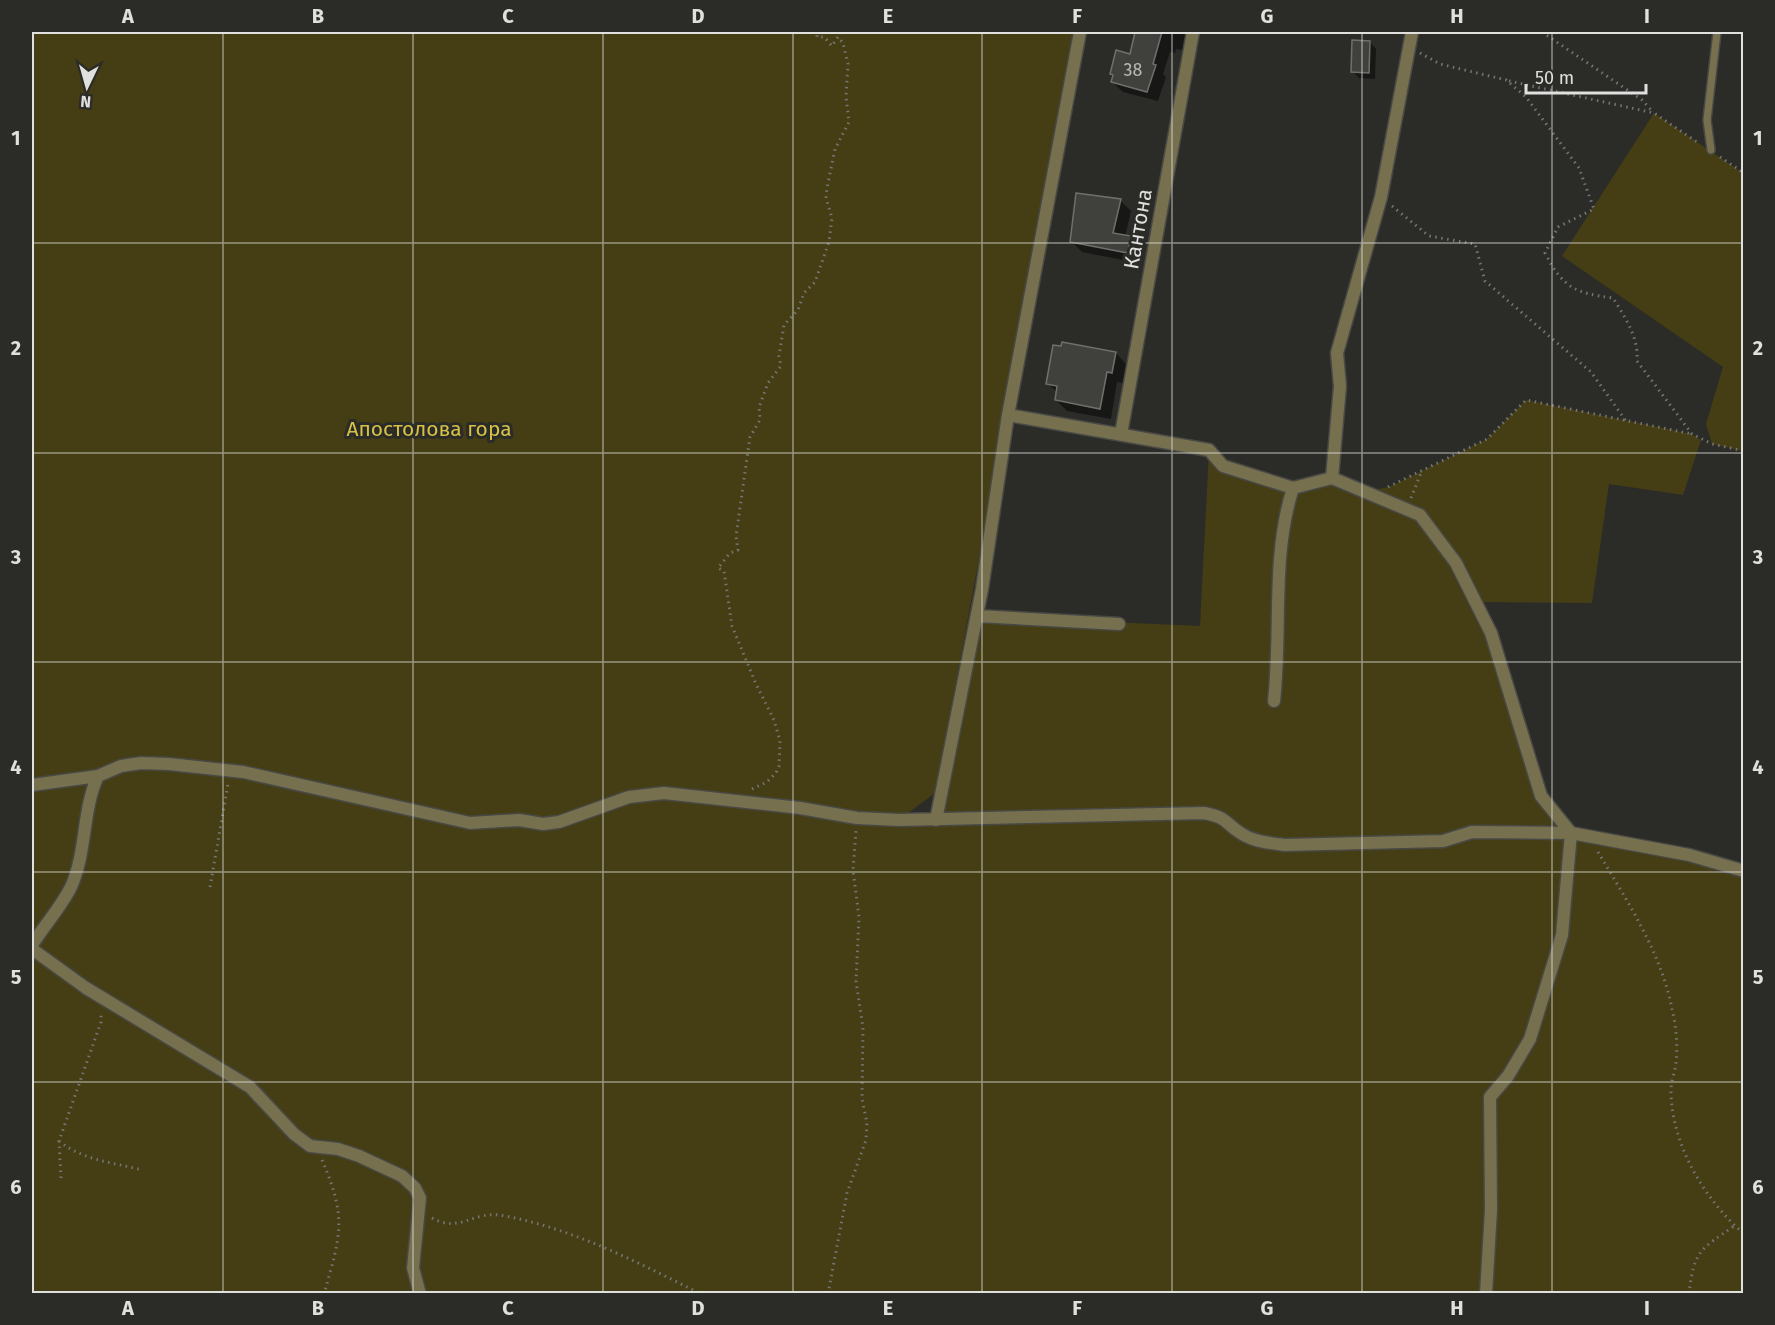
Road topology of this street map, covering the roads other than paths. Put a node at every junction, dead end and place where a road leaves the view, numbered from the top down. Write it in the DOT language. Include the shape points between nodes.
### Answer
graph roads {
  1 [pos="1080,32"];
  2 [pos="1193,32"];
  3 [pos="1412,32"];
  4 [pos="1717,32"];
  5 [pos="1711,150"];
  6 [pos="1008,415"];
  7 [pos="1121,434"];
  8 [pos="1332,478"];
  9 [pos="1293,488"];
  10 [pos="977,616"];
  11 [pos="1119,624"];
  12 [pos="1274,701"];
  13 [pos="98,776"];
  14 [pos="32,785"];
  15 [pos="936,820"];
  16 [pos="1571,833"];
  17 [pos="1743,871"];
  18 [pos="32,945"];
  19 [pos="32,949"];
  20 [pos="420,1293"];
  21 [pos="1486,1293"];
  1 -- 6 [label="street"];
  2 -- 7 [label="street, Кантона"];
  3 -- 8 [label="street" via="1382,197 1337,353 1340,386"];
  4 -- 5 [label="lane" via="1707,120"];
  6 -- 7 [label="street"];
  6 -- 10 [label="street"];
  7 -- 9 [label="street" via="1209,450 1223,466"];
  8 -- 9 [label="street"];
  8 -- 16 [label="street" via="1408,508 1429,525 1456,563 1491,633 1541,796"];
  9 -- 12 [label="street" via="1280,546"];
  10 -- 11 [label="street"];
  10 -- 15 [label="street"];
  13 -- 14 [label="street"];
  13 -- 15 [label="street" via="141,763 243,772 470,823 559,822 645,793 732,800 857,818"];
  13 -- 18 [label="street" via="90,792 71,888"];
  15 -- 16 [label="street" via="1204,813 1223,817 1242,834 1262,842 1285,845 1443,841 1472,832"];
  16 -- 17 [label="street" via="1689,855"];
  16 -- 21 [label="street" via="1562,935 1530,1039 1490,1097 1491,1210"];
  19 -- 20 [label="street" via="86,988 250,1087 294,1134 316,1147 359,1155 402,1176 420,1198 412,1268"];
}
